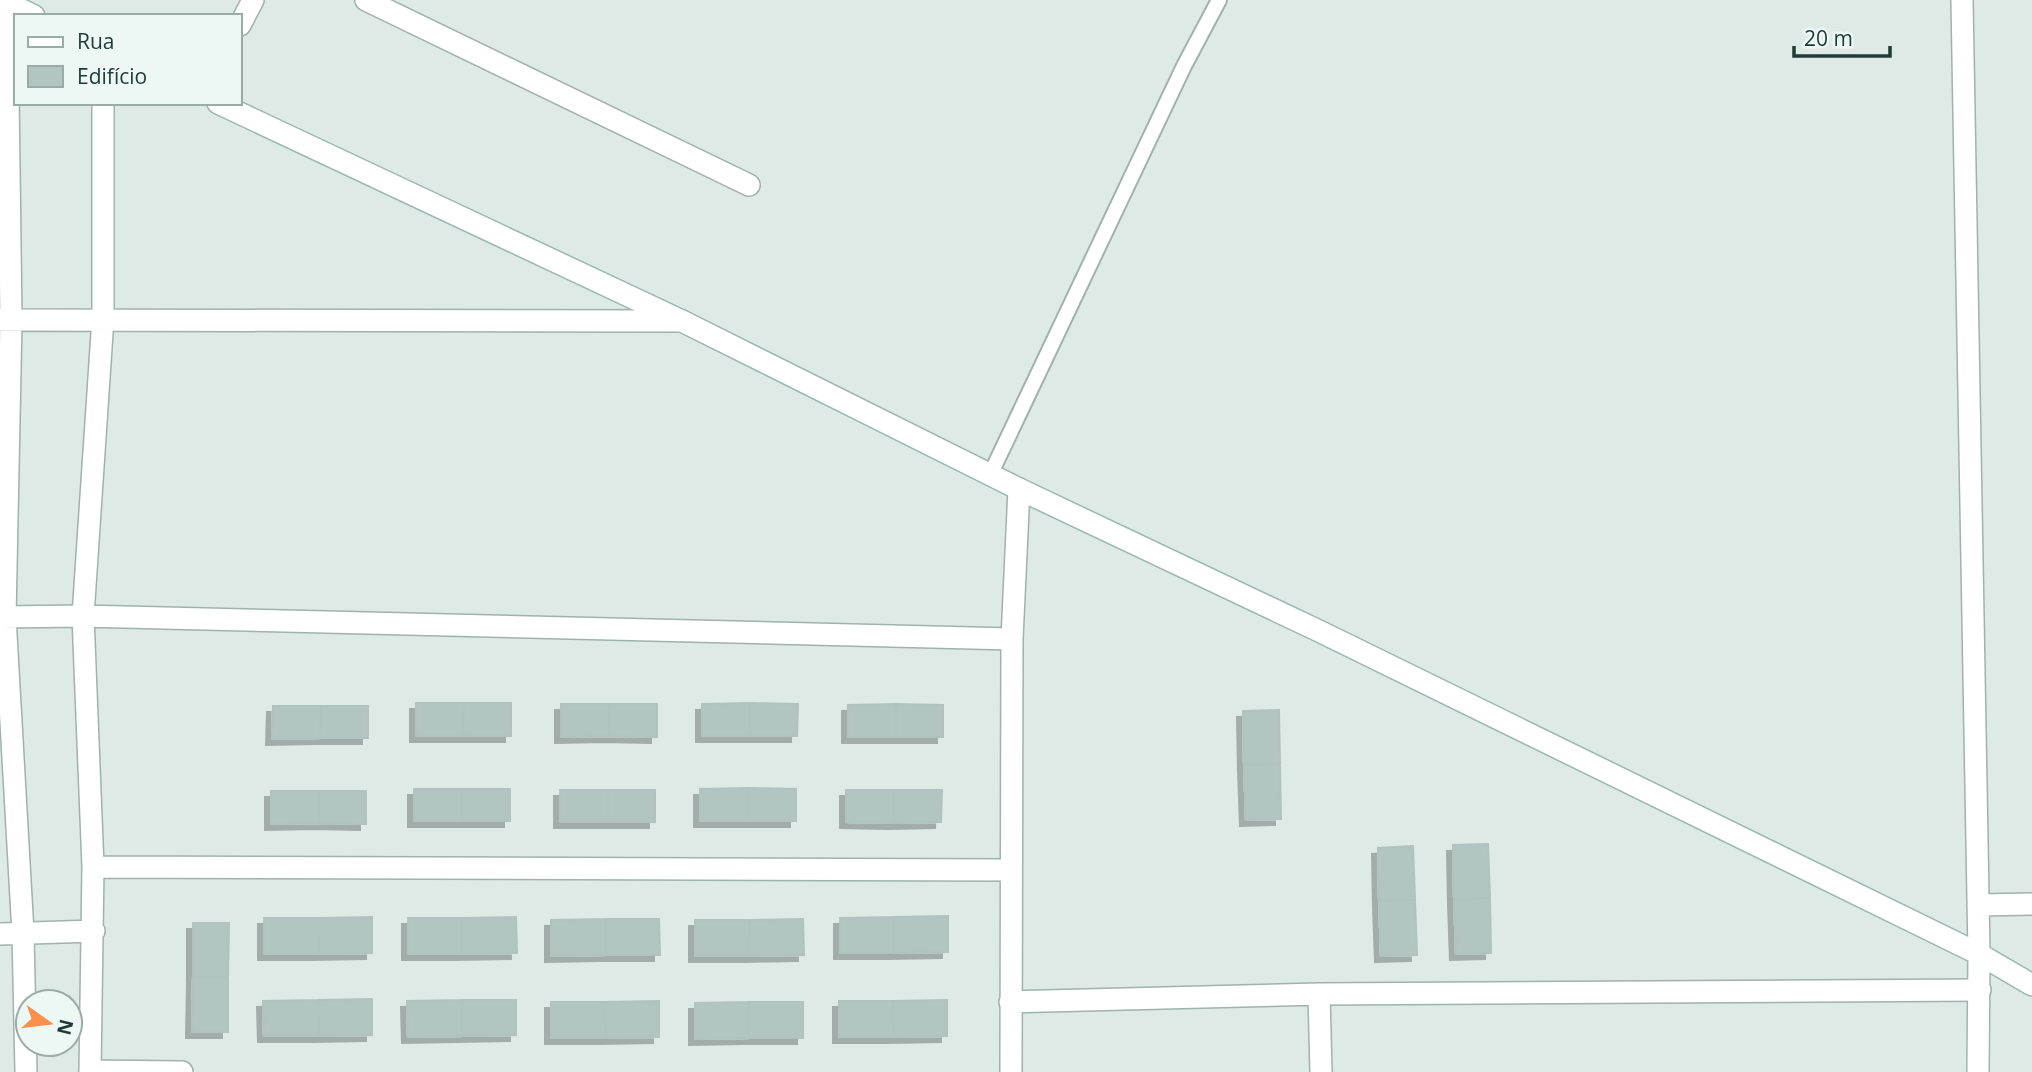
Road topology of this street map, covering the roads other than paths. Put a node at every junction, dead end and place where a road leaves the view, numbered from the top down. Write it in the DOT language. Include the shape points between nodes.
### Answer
graph roads {
  1 [pos="253,0"];
  2 [pos="366,0"];
  3 [pos="1219,0"];
  4 [pos="1962,0"];
  5 [pos="6,13"];
  6 [pos="242,21"];
  7 [pos="103,105"];
  8 [pos="222,105"];
  9 [pos="749,185"];
  10 [pos="103,318"];
  11 [pos="5,320"];
  12 [pos="682,321"];
  13 [pos="991,473"];
  14 [pos="1019,489"];
  15 [pos="83,615"];
  16 [pos="2,617"];
  17 [pos="1012,639"];
  18 [pos="93,867"];
  19 [pos="1010,870"];
  20 [pos="2032,904"];
  21 [pos="1979,905"];
  22 [pos="94,931"];
  23 [pos="23,933"];
  24 [pos="0,934"];
  25 [pos="1979,954"];
  26 [pos="2032,985"];
  27 [pos="1980,990"];
  28 [pos="1319,994"];
  29 [pos="1010,1002"];
  30 [pos="26,1072"];
  31 [pos="90,1072"];
  32 [pos="182,1072"];
  33 [pos="1011,1072"];
  34 [pos="1321,1072"];
  35 [pos="1978,1072"];
  1 -- 6 [label="street"];
  2 -- 9 [label="street"];
  3 -- 13 [label="lane"];
  4 -- 21 [label="street"];
  5 -- 11 [label="street"];
  7 -- 10 [label="street"];
  8 -- 12 [label="street"];
  10 -- 11 [label="street"];
  10 -- 12 [label="street"];
  10 -- 15 [label="street"];
  11 -- 16 [label="street"];
  12 -- 13 [label="street"];
  13 -- 14 [label="street"];
  14 -- 17 [label="street"];
  14 -- 25 [label="street"];
  15 -- 16 [label="street"];
  15 -- 17 [label="street"];
  15 -- 18 [label="street"];
  16 -- 23 [label="street"];
  17 -- 19 [label="street"];
  18 -- 19 [label="street"];
  18 -- 22 [label="street"];
  19 -- 29 [label="street"];
  20 -- 21 [label="street"];
  21 -- 25 [label="street"];
  22 -- 23 [label="street"];
  22 -- 31 [label="street"];
  23 -- 24 [label="street"];
  23 -- 30 [label="street"];
  25 -- 26 [label="street"];
  25 -- 27 [label="street"];
  27 -- 28 [label="street"];
  27 -- 35 [label="street"];
  28 -- 29 [label="street"];
  28 -- 34 [label="street"];
  29 -- 33 [label="street"];
  31 -- 32 [label="street"];
}
